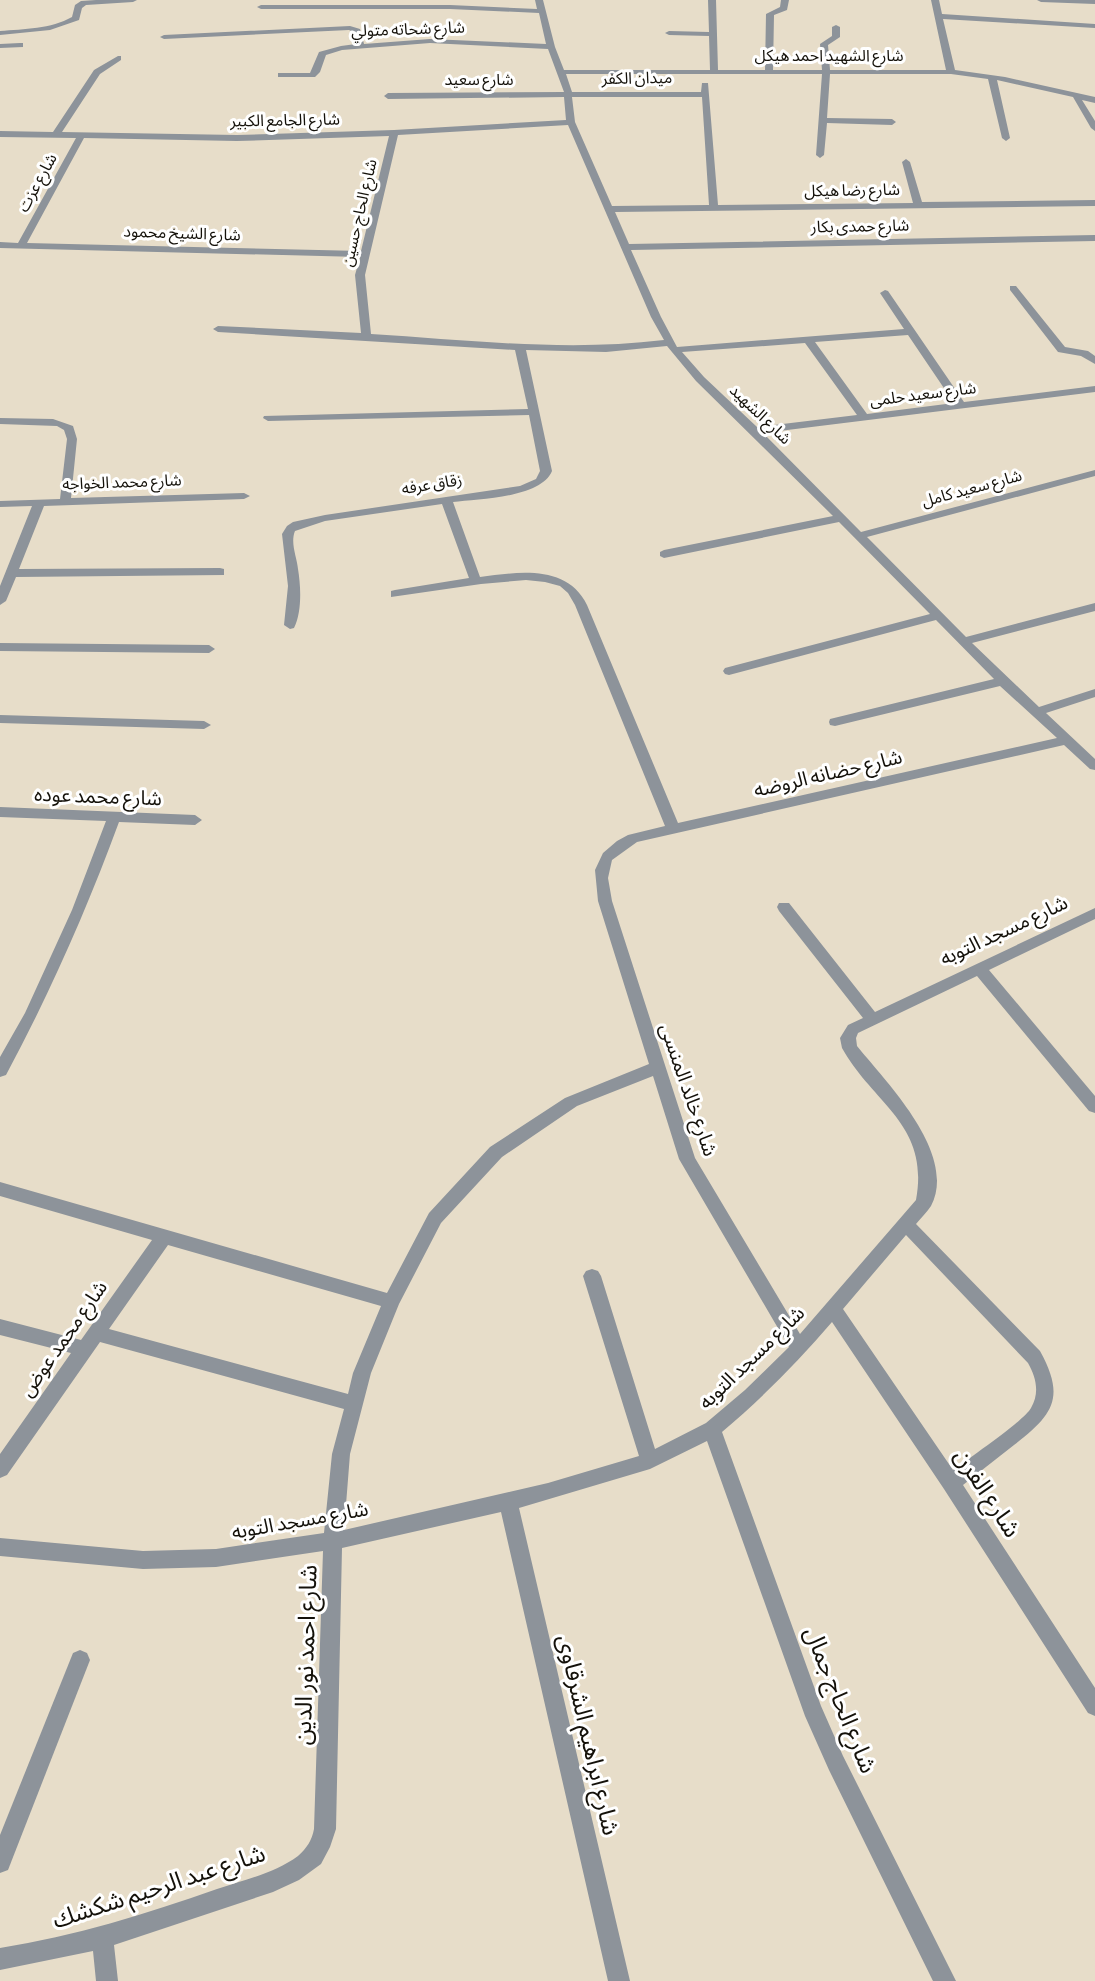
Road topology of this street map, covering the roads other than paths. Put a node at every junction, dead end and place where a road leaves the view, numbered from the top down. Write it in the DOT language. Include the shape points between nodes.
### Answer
graph roads {
  1 [pos="133,0"];
  2 [pos="712,0"];
  3 [pos="785,0"];
  4 [pos="935,0"];
  5 [pos="1041,0"];
  6 [pos="1095,2"];
  7 [pos="261,6"];
  8 [pos="540,6"];
  9 [pos="939,16"];
  10 [pos="1095,26"];
  11 [pos="836,27"];
  12 [pos="0,33"];
  13 [pos="669,33"];
  14 [pos="713,34"];
  15 [pos="164,37"];
  16 [pos="20,45"];
  17 [pos="0,46"];
  18 [pos="360,46"];
  19 [pos="551,47"];
  20 [pos="118,58"];
  21 [pos="714,71"];
  22 [pos="561,72"];
  23 [pos="704,72"];
  24 [pos="769,72"];
  25 [pos="826,72"];
  26 [pos="951,72"];
  27 [pos="281,75"];
  28 [pos="992,77"];
  29 [pos="705,94"];
  30 [pos="569,95"];
  31 [pos="388,96"];
  32 [pos="1076,96"];
  33 [pos="1095,100"];
  34 [pos="822,120"];
  35 [pos="572,122"];
  36 [pos="892,122"];
  37 [pos="1095,128"];
  38 [pos="394,133"];
  39 [pos="0,134"];
  40 [pos="55,136"];
  41 [pos="81,136"];
  42 [pos="1006,138"];
  43 [pos="820,155"];
  44 [pos="906,162"];
  45 [pos="1095,202"];
  46 [pos="918,205"];
  47 [pos="714,207"];
  48 [pos="610,209"];
  49 [pos="1090,238"];
  50 [pos="0,244"];
  51 [pos="21,245"];
  52 [pos="625,247"];
  53 [pos="1095,250"];
  54 [pos="364,254"];
  55 [pos="1013,288"];
  56 [pos="885,293"];
  57 [pos="218,329"];
  58 [pos="911,332"];
  59 [pos="366,336"];
  60 [pos="808,340"];
  61 [pos="671,346"];
  62 [pos="520,348"];
  63 [pos="1095,361"];
  64 [pos="1095,389"];
  65 [pos="961,406"];
  66 [pos="534,412"];
  67 [pos="864,417"];
  68 [pos="268,418"];
  69 [pos="0,421"];
  70 [pos="755,431"];
  71 [pos="1095,473"];
  72 [pos="244,496"];
  73 [pos="446,500"];
  74 [pos="40,501"];
  75 [pos="65,501"];
  76 [pos="0,504"];
  77 [pos="840,518"];
  78 [pos="858,536"];
  79 [pos="664,554"];
  80 [pos="220,572"];
  81 [pos="12,573"];
  82 [pos="476,582"];
  83 [pos="395,594"];
  84 [pos="0,601"];
  85 [pos="1095,606"];
  86 [pos="938,616"];
  87 [pos="290,625"];
  88 [pos="964,641"];
  89 [pos="0,647"];
  90 [pos="208,649"];
  91 [pos="729,671"];
  92 [pos="1003,681"];
  93 [pos="1095,693"];
  94 [pos="1036,712"];
  95 [pos="0,718"];
  96 [pos="835,722"];
  97 [pos="204,725"];
  98 [pos="1066,740"];
  99 [pos="1095,766"];
  100 [pos="0,812"];
  101 [pos="114,817"];
  102 [pos="195,820"];
  103 [pos="673,829"];
  104 [pos="604,860"];
  105 [pos="784,907"];
  106 [pos="1095,913"];
  107 [pos="979,968"];
  108 [pos="872,1018"];
  109 [pos="656,1068"];
  110 [pos="0,1071"];
  111 [pos="1095,1107"];
  112 [pos="0,1189"];
  113 [pos="906,1224"];
  114 [pos="165,1235"];
  115 [pos="592,1276"];
  116 [pos="391,1302"];
  117 [pos="833,1309"];
  118 [pos="0,1327"];
  119 [pos="96,1333"];
  120 [pos="800,1348"];
  121 [pos="84,1349"];
  122 [pos="354,1404"];
  123 [pos="712,1429"];
  124 [pos="650,1461"];
  125 [pos="0,1469"];
  126 [pos="951,1483"];
  127 [pos="508,1501"];
  128 [pos="333,1541"];
  129 [pos="0,1547"];
  130 [pos="80,1660"];
  131 [pos="1095,1706"];
  132 [pos="323,1844"];
  133 [pos="0,1862"];
  134 [pos="102,1937"];
  135 [pos="0,1959"];
  136 [pos="106,1981"];
  137 [pos="619,1981"];
  138 [pos="945,1981"];
  1 -- 12 [label="street" via="89,2 78,7 76,18 67,23"];
  2 -- 14 [label="street"];
  3 -- 24 [label="street" via="784,8 770,14"];
  4 -- 9 [label="street"];
  5 -- 6 [label="street"];
  7 -- 8 [label="street"];
  8 -- 19 [label="street, شارع الشهيد"];
  9 -- 10 [label="street"];
  9 -- 26 [label="street"];
  11 -- 25 [label="street" via="836,37 824,44"];
  13 -- 14 [label="street"];
  14 -- 21 [label="street"];
  15 -- 18 [label="street" via="347,28 357,31"];
  16 -- 17 [label="street"];
  18 -- 19 [label="street, شارع شحاته متولي" via="448,41"];
  18 -- 27 [label="street, شارع شحاته متولي" via="325,52 312,75"];
  19 -- 22 [label="street, شارع الشهيد"];
  20 -- 40 [label="street" via="97,72"];
  21 -- 23 [label="street, شارع الشهيد احمد هيكل"];
  21 -- 24 [label="street, شارع الشهيد احمد هيكل"];
  22 -- 23 [label="street, شارع الشهيد احمد هيكل"];
  22 -- 30 [label="street, شارع الشهيد"];
  23 -- 29 [label="street"];
  24 -- 25 [label="street, شارع الشهيد احمد هيكل"];
  25 -- 26 [label="street, شارع الشهيد احمد هيكل"];
  25 -- 34 [label="street"];
  26 -- 28 [label="street, شارع الشهيد احمد هيكل"];
  28 -- 32 [label="street, شارع الشهيد احمد هيكل"];
  28 -- 42 [label="street"];
  29 -- 30 [label="street, ميدان الكفر"];
  29 -- 47 [label="street"];
  30 -- 31 [label="street, شارع سعيد"];
  30 -- 35 [label="street, شارع الشهيد"];
  32 -- 33 [label="street, شارع الشهيد احمد هيكل"];
  32 -- 37 [label="street"];
  34 -- 36 [label="street"];
  34 -- 43 [label="street"];
  35 -- 38 [label="street, شارع الجامع الكبير"];
  35 -- 48 [label="street, شارع الشهيد"];
  38 -- 41 [label="street, شارع الجامع الكبير" via="237,138"];
  38 -- 54 [label="street, شارع الحاج حسين"];
  39 -- 40 [label="street, شارع الجامع الكبير"];
  40 -- 41 [label="street, شارع الجامع الكبير"];
  41 -- 51 [label="street, شارع عزت"];
  44 -- 46 [label="street"];
  45 -- 46 [label="street, شارع رضا هيكل"];
  46 -- 47 [label="street, شارع رضا هيكل"];
  47 -- 48 [label="street, شارع رضا هيكل"];
  48 -- 52 [label="street, شارع الشهيد"];
  49 -- 52 [label="street, شارع حمدى بكار"];
  49 -- 53 [label="street"];
  50 -- 51 [label="street, شارع الشيخ محمود"];
  51 -- 54 [label="street, شارع الشيخ محمود"];
  52 -- 61 [label="street, شارع الشهيد"];
  54 -- 59 [label="street, شارع الحاج حسين" via="360,275"];
  55 -- 63 [label="street" via="1062,350 1084,353"];
  56 -- 58 [label="street"];
  57 -- 59 [label="street"];
  58 -- 60 [label="street"];
  58 -- 65 [label="street"];
  59 -- 62 [label="street"];
  60 -- 61 [label="street"];
  60 -- 67 [label="street"];
  61 -- 62 [label="street"];
  61 -- 70 [label="street, شارع الشهيد"];
  62 -- 66 [label="street, زقاق عرفه"];
  64 -- 65 [label="street, شارع سعيد حلمى"];
  65 -- 67 [label="street, شارع سعيد حلمى"];
  66 -- 68 [label="street"];
  66 -- 73 [label="street, زقاق عرفه" via="544,477 520,489"];
  67 -- 70 [label="street, شارع سعيد حلمى"];
  69 -- 75 [label="street" via="54,421 69,428 72,439"];
  70 -- 77 [label="street, شارع الشهيد"];
  71 -- 78 [label="street, شارع سعيد كامل"];
  72 -- 75 [label="street, شارع محمد الخواجه"];
  73 -- 82 [label="street"];
  73 -- 87 [label="street, زقاق عرفه" via="305,522 291,529 286,540 295,597"];
  74 -- 75 [label="street, شارع محمد الخواجه"];
  74 -- 76 [label="street, شارع محمد الخواجه"];
  74 -- 81 [label="street"];
  77 -- 78 [label="street, شارع الشهيد"];
  77 -- 79 [label="street"];
  78 -- 86 [label="street, شارع الشهيد"];
  80 -- 81 [label="street"];
  81 -- 84 [label="street"];
  82 -- 83 [label="street"];
  82 -- 103 [label="street" via="533,576 561,582 572,589"];
  85 -- 88 [label="street"];
  86 -- 88 [label="street, شارع الشهيد"];
  86 -- 91 [label="street"];
  88 -- 92 [label="street, شارع الشهيد"];
  89 -- 90 [label="street"];
  92 -- 94 [label="street, شارع الشهيد"];
  92 -- 96 [label="street"];
  93 -- 94 [label="street"];
  94 -- 98 [label="street, شارع الشهيد"];
  95 -- 97 [label="street"];
  98 -- 99 [label="street, شارع الشهيد"];
  98 -- 103 [label="street, شارع حضانه الروضه"];
  100 -- 101 [label="street, شارع محمد عوده"];
  101 -- 102 [label="street, شارع محمد عوده"];
  101 -- 110 [label="street" via="79,910 32,1013"];
  103 -- 104 [label="street, شارع حضانه الروضه" via="633,838 616,847"];
  104 -- 109 [label="street, شارع خالد المنسى" via="599,878"];
  105 -- 108 [label="street"];
  106 -- 107 [label="street, شارع مسجد التوبه"];
  107 -- 108 [label="street, شارع مسجد التوبه"];
  107 -- 111 [label="street"];
  108 -- 113 [label="street, شارع مسجد التوبه" via="853,1029 848,1038 850,1048 913,1131 925,1154 928,1179 924,1203"];
  109 -- 116 [label="street, شارع احمد نور الدين" via="571,1101 496,1152 435,1218"];
  109 -- 120 [label="street, شارع خالد المنسى" via="687,1159"];
  112 -- 114 [label="street"];
  113 -- 117 [label="street, شارع مسجد التوبه"];
  113 -- 126 [label="street" via="1034,1357 1043,1372 1044,1404 1036,1418"];
  114 -- 116 [label="street"];
  114 -- 119 [label="street, شارع محمد عوض"];
  115 -- 124 [label="street"];
  116 -- 122 [label="street, شارع احمد نور الدين" via="362,1373"];
  117 -- 120 [label="street, شارع مسجد التوبه"];
  117 -- 126 [label="street, شارع الفرن"];
  118 -- 121 [label="street"];
  119 -- 121 [label="street, شارع محمد عوض"];
  119 -- 122 [label="street"];
  120 -- 123 [label="street, شارع مسجد التوبه"];
  121 -- 125 [label="street, شارع محمد عوض"];
  122 -- 128 [label="street, شارع احمد نور الدين" via="341,1454"];
  123 -- 124 [label="street, شارع مسجد التوبه"];
  123 -- 138 [label="street, شارع الحاج جمال" via="812,1709"];
  124 -- 127 [label="street, شارع مسجد التوبه"];
  126 -- 131 [label="street, شارع الفرن"];
  127 -- 128 [label="street, شارع مسجد التوبه"];
  127 -- 137 [label="street, شارع ابراهيم الشرقاوى"];
  128 -- 129 [label="street, شارع مسجد التوبه" via="216,1558 143,1560"];
  128 -- 132 [label="street, شارع احمد نور الدين"];
  130 -- 133 [label="street"];
  132 -- 134 [label="street, شارع عبد الرحيم شكشك" via="299,1868 273,1881"];
  134 -- 135 [label="street, شارع عبد الرحيم شكشك"];
  134 -- 136 [label="street"];
}
